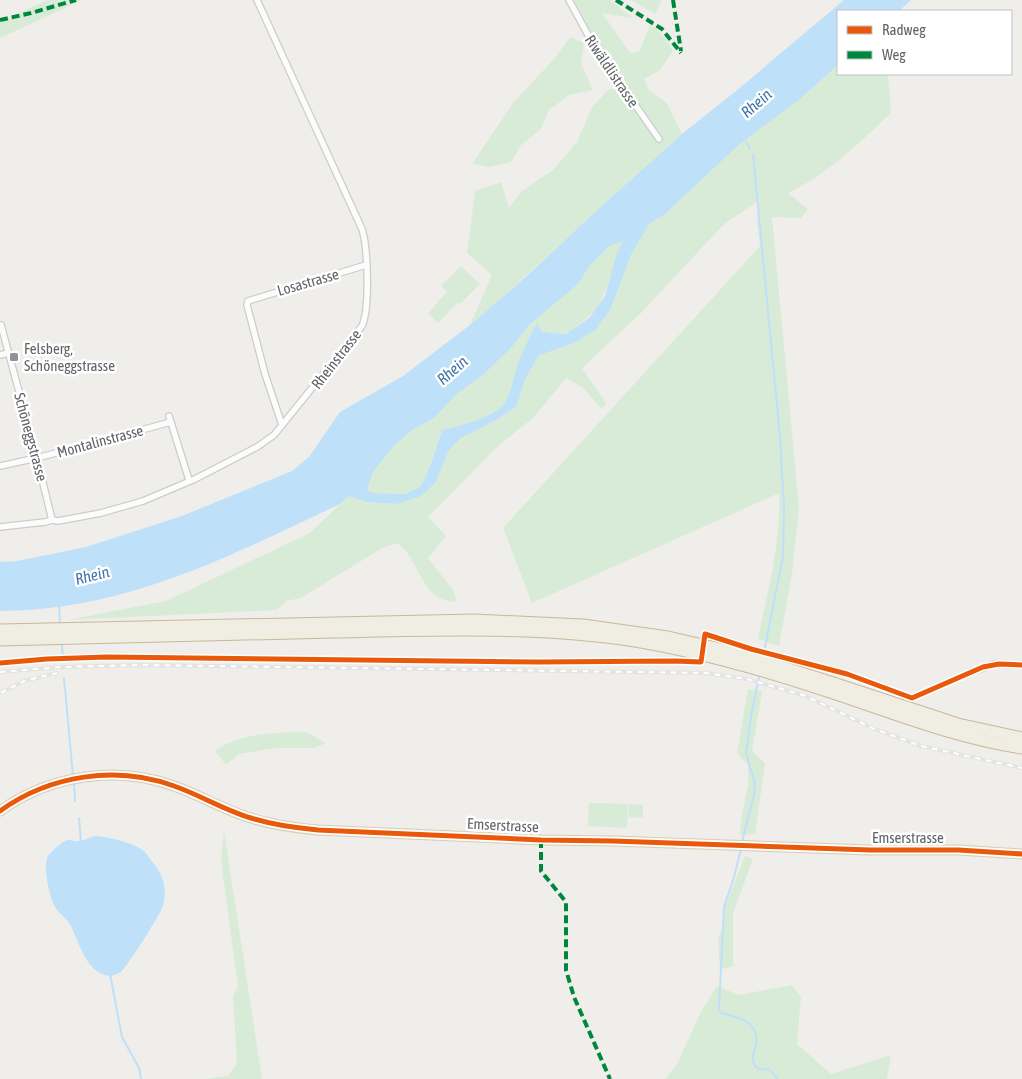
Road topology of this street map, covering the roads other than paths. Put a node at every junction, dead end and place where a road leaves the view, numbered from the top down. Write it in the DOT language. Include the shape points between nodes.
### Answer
graph roads {
  1 [pos="257,0"];
  2 [pos="569,0"];
  3 [pos="659,139"];
  4 [pos="366,265"];
  5 [pos="1,325"];
  6 [pos="8,353"];
  7 [pos="0,355"];
  8 [pos="282,425"];
  9 [pos="37,458"];
  10 [pos="0,466"];
  11 [pos="189,480"];
  12 [pos="52,520"];
  13 [pos="0,527"];
  14 [pos="0,630"];
  15 [pos="0,640"];
  16 [pos="703,650"];
  17 [pos="1022,664"];
  18 [pos="761,665"];
  19 [pos="971,672"];
  20 [pos="1020,737"];
  21 [pos="1022,748"];
  22 [pos="0,811"];
  23 [pos="1022,854"];
  1 -- 4 [label="street, Rheinstrasse" via="362,229"];
  2 -- 3 [label="street, Riwäldlistrasse" via="594,46"];
  4 -- 8 [label="street, Rheinstrasse" via="366,312 362,326"];
  4 -- 8 [label="street, Losastrasse" via="247,302"];
  5 -- 6 [label="street, Schöneggstrasse"];
  6 -- 7 [label="street"];
  6 -- 9 [label="street, Schöneggstrasse"];
  8 -- 11 [label="street, Rheinstrasse" via="274,436 257,447"];
  9 -- 10 [label="street, Montalinstrasse"];
  9 -- 11 [label="street, Montalinstrasse" via="170,419"];
  9 -- 12 [label="street, Schöneggstrasse"];
  11 -- 12 [label="street, Rheinstrasse" via="165,492 101,513"];
  12 -- 13 [label="street, Rheinstrasse"];
  14 -- 16 [label="highway" via="474,620 583,625 642,633"];
  15 -- 16 [label="highway" via="492,630 556,632"];
  16 -- 18 [label="highway"];
  17 -- 19 [label="street" via="994,664"];
  18 -- 20 [label="highway" via="940,719"];
  18 -- 21 [label="highway" via="950,732"];
  22 -- 23 [label="main road, Emserstrasse" via="26,795 59,782 91,776 125,775 178,788 250,818 318,830"];
}
